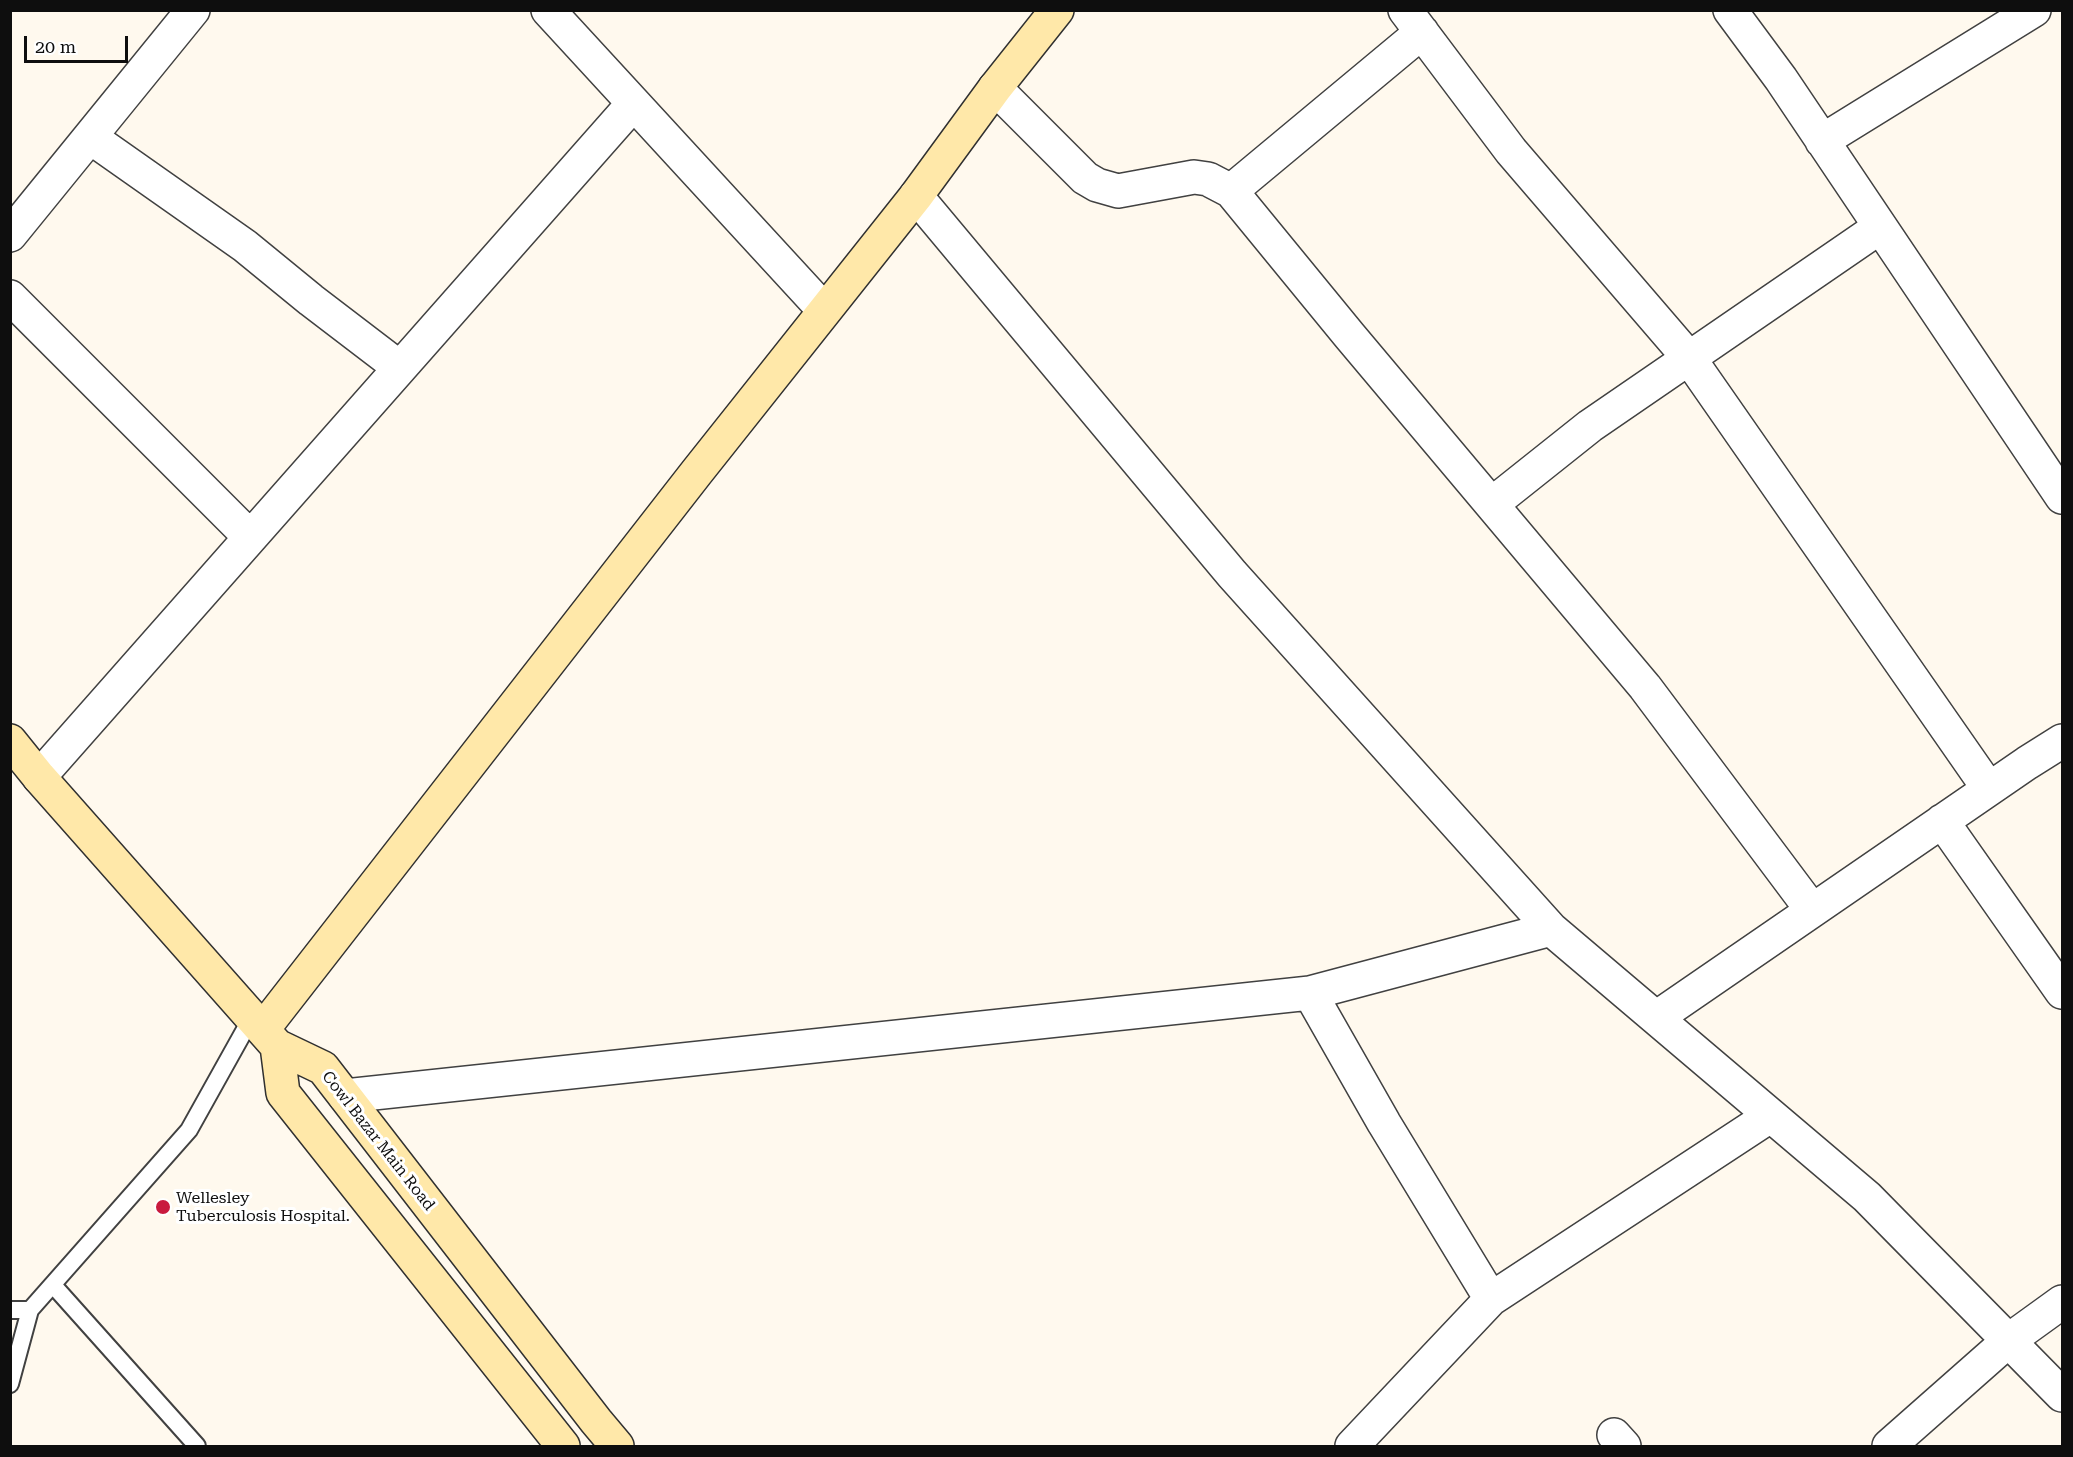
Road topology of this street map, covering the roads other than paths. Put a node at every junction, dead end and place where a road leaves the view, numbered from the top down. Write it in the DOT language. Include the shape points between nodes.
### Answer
graph roads {
  1 [pos="193,10"];
  2 [pos="548,10"];
  3 [pos="1057,10"];
  4 [pos="1730,10"];
  5 [pos="2034,10"];
  6 [pos="1413,21"];
  7 [pos="996,88"];
  8 [pos="633,104"];
  9 [pos="90,137"];
  10 [pos="1822,141"];
  11 [pos="1231,191"];
  12 [pos="916,196"];
  13 [pos="1880,226"];
  14 [pos="10,235"];
  15 [pos="10,297"];
  16 [pos="824,310"];
  17 [pos="1689,358"];
  18 [pos="400,368"];
  19 [pos="2062,497"];
  20 [pos="1492,504"];
  21 [pos="250,537"];
  22 [pos="10,741"];
  23 [pos="2062,741"];
  24 [pos="39,777"];
  25 [pos="1989,789"];
  26 [pos="1942,821"];
  27 [pos="1812,910"];
  28 [pos="1551,929"];
  29 [pos="2062,992"];
  30 [pos="1310,993"];
  31 [pos="1656,1018"];
  32 [pos="264,1031"];
  33 [pos="345,1096"];
  34 [pos="1770,1116"];
  35 [pos="53,1285"];
  36 [pos="1491,1299"];
  37 [pos="2062,1302"];
  38 [pos="10,1310"];
  39 [pos="30,1310"];
  40 [pos="2008,1341"];
  41 [pos="10,1384"];
  42 [pos="2062,1395"];
  43 [pos="197,1446"];
  44 [pos="563,1446"];
  45 [pos="617,1446"];
  46 [pos="1352,1446"];
  47 [pos="1889,1446"];
  1 -- 9 [label="street"];
  2 -- 8 [label="street"];
  3 -- 7 [label="street"];
  4 -- 10 [label="street"];
  5 -- 10 [label="street"];
  6 -- 11 [label="street"];
  6 -- 17 [label="street" via="1511,151"];
  7 -- 11 [label="street" via="1085,178 1097,185 1118,191 1194,177 1208,179"];
  7 -- 12 [label="street"];
  8 -- 16 [label="street"];
  8 -- 18 [label="street"];
  9 -- 14 [label="street"];
  9 -- 18 [label="street" via="245,246"];
  10 -- 13 [label="street"];
  11 -- 20 [label="street"];
  12 -- 16 [label="street"];
  12 -- 28 [label="street" via="1232,574"];
  13 -- 17 [label="street"];
  13 -- 19 [label="street"];
  15 -- 21 [label="street"];
  16 -- 32 [label="street"];
  17 -- 20 [label="street" via="1590,426"];
  17 -- 25 [label="street"];
  18 -- 21 [label="street"];
  20 -- 27 [label="street" via="1645,687"];
  21 -- 24 [label="street"];
  22 -- 24 [label="street"];
  23 -- 25 [label="street"];
  24 -- 32 [label="street"];
  25 -- 26 [label="street"];
  26 -- 27 [label="street"];
  26 -- 29 [label="street"];
  27 -- 31 [label="street"];
  28 -- 30 [label="street"];
  28 -- 31 [label="street"];
  30 -- 33 [label="street"];
  30 -- 36 [label="street"];
  31 -- 34 [label="street"];
  32 -- 33 [label="street, Cowl Bazar Main Road" via="323,1068"];
  32 -- 35 [label="lane" via="189,1130"];
  32 -- 44 [label="street" via="283,1093"];
  33 -- 45 [label="street, Cowl Bazar Main Road"];
  34 -- 36 [label="street"];
  34 -- 40 [label="street" via="1867,1197"];
  35 -- 39 [label="lane"];
  35 -- 43 [label="lane"];
  36 -- 46 [label="street"];
  37 -- 40 [label="street"];
  38 -- 39 [label="lane"];
  39 -- 41 [label="lane"];
  40 -- 42 [label="street"];
  40 -- 47 [label="street"];
}
